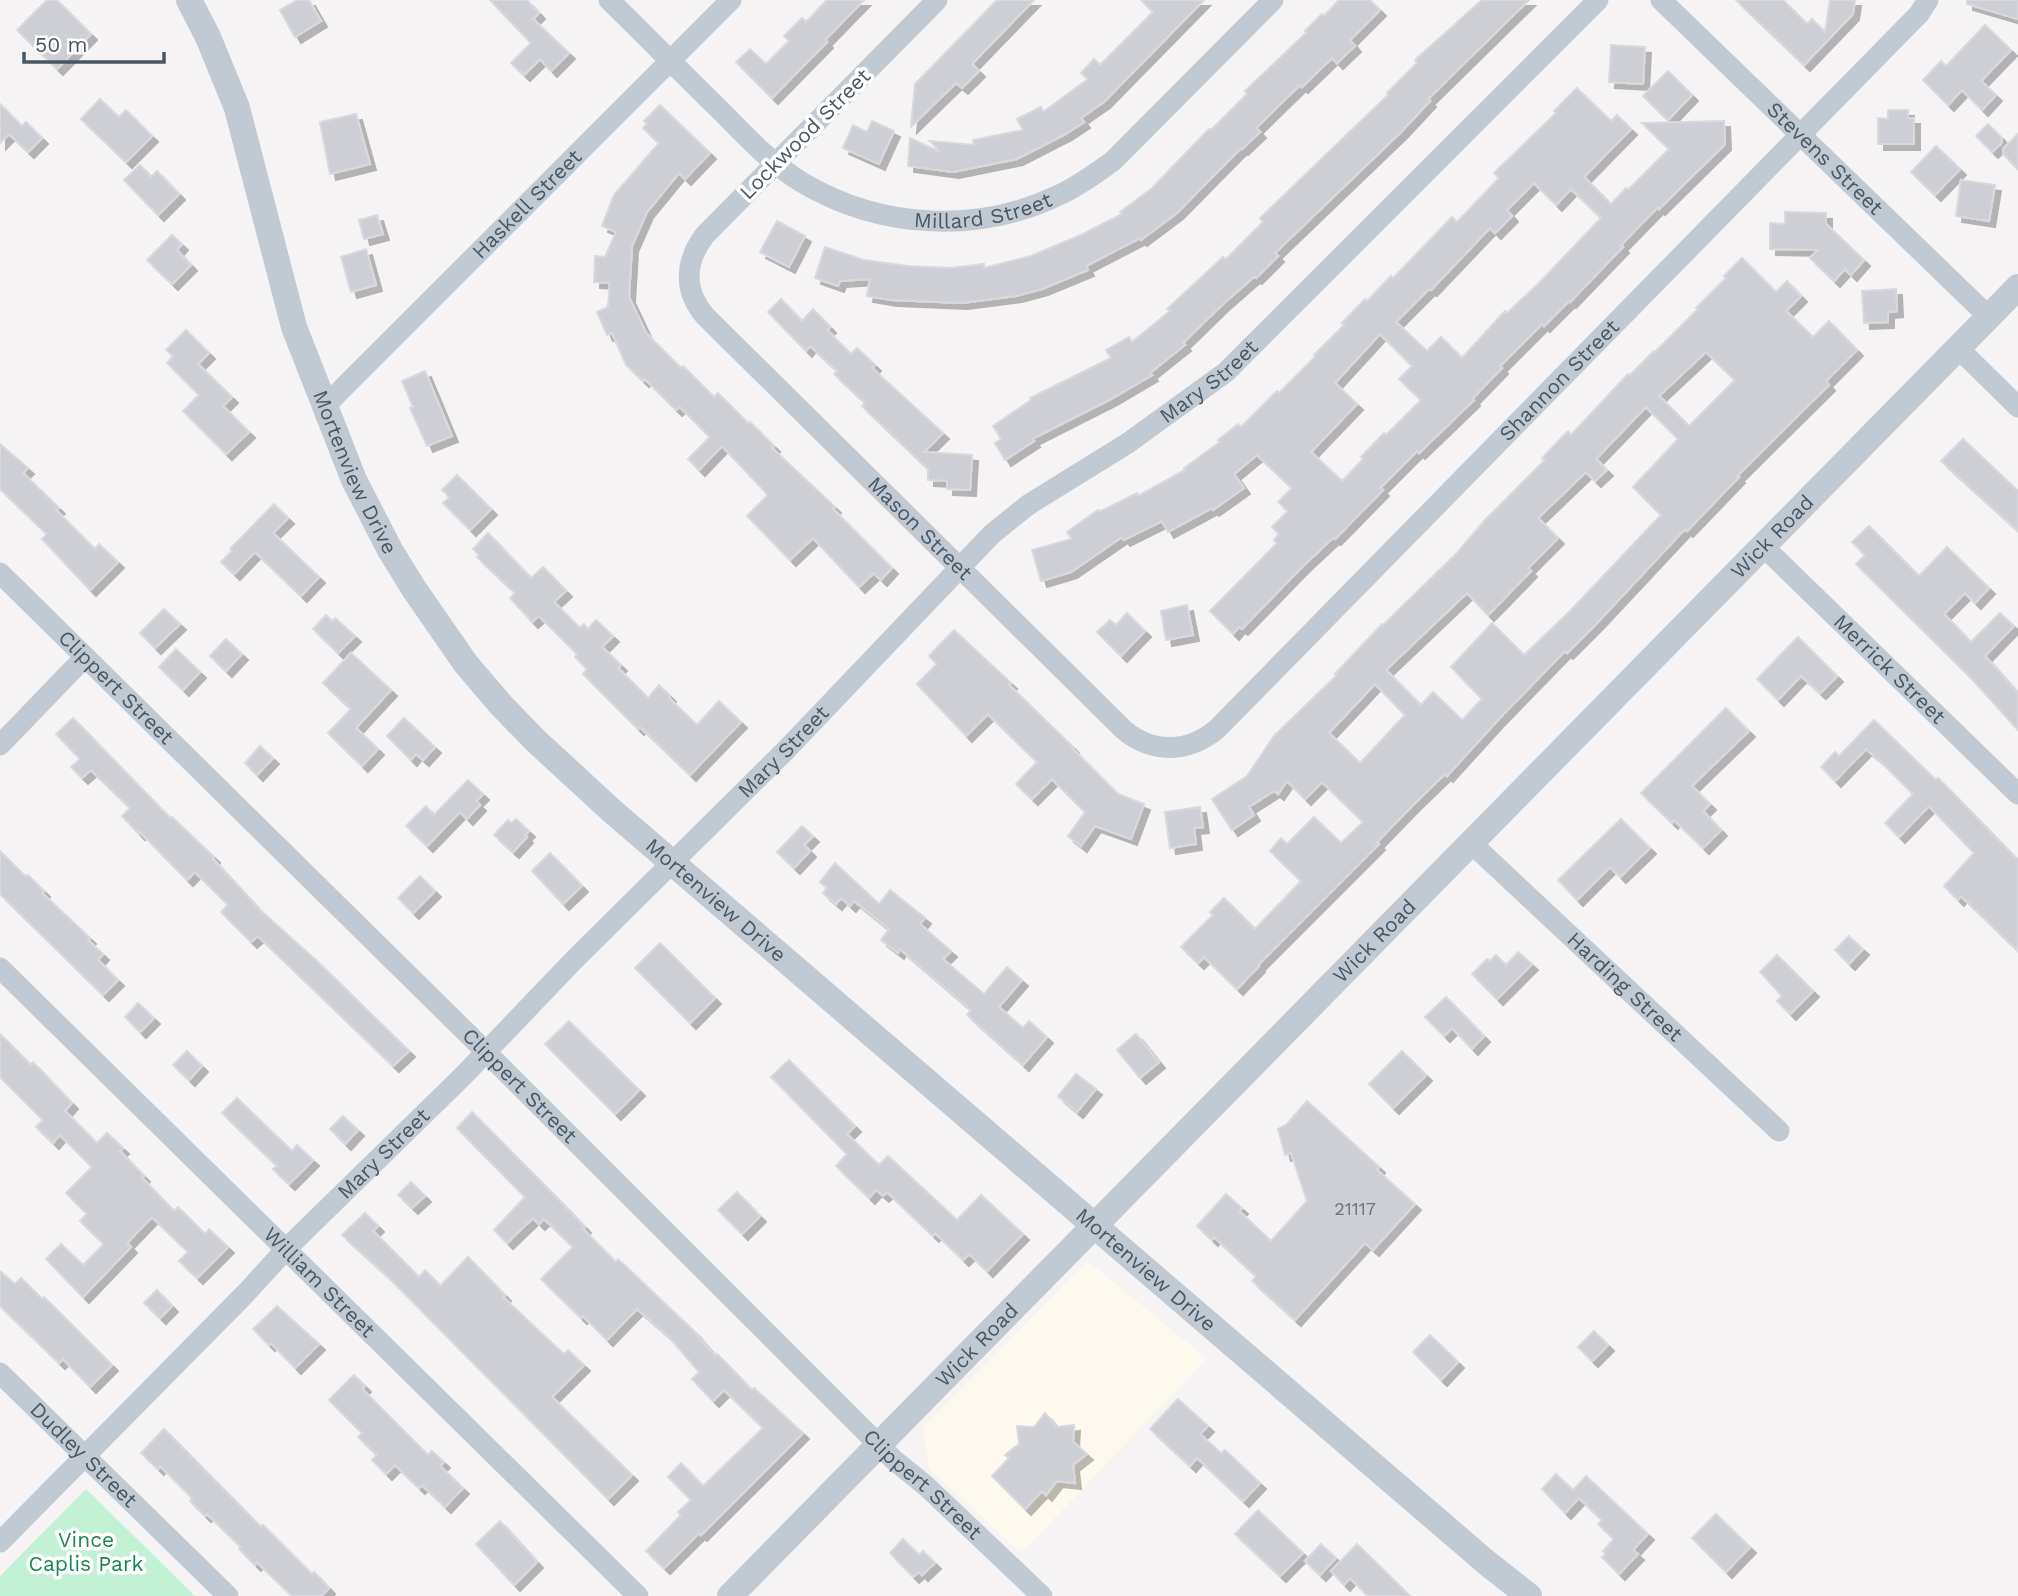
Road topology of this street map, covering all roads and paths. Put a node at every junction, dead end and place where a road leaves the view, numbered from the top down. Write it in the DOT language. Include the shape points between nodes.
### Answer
graph roads {
  1 [pos="189,0"];
  2 [pos="609,0"];
  3 [pos="732,0"];
  4 [pos="937,0"];
  5 [pos="1273,0"];
  6 [pos="1598,0"];
  7 [pos="1661,0"];
  8 [pos="1928,0"];
  9 [pos="671,62"];
  10 [pos="1802,135"];
  11 [pos="776,163"];
  12 [pos="689,277"];
  13 [pos="2018,287"];
  14 [pos="1989,317"];
  15 [pos="1958,348"];
  16 [pos="324,407"];
  17 [pos="2018,407"];
  18 [pos="1762,545"];
  19 [pos="959,568"];
  20 [pos="0,573"];
  21 [pos="85,657"];
  22 [pos="0,745"];
  23 [pos="1180,748"];
  24 [pos="2018,794"];
  25 [pos="1470,842"];
  26 [pos="673,864"];
  27 [pos="0,968"];
  28 [pos="485,1053"];
  29 [pos="1779,1131"];
  30 [pos="1094,1226"];
  31 [pos="287,1248"];
  32 [pos="0,1373"];
  33 [pos="880,1445"];
  34 [pos="85,1456"];
  35 [pos="0,1542"];
  36 [pos="228,1596"];
  37 [pos="638,1596"];
  38 [pos="730,1596"];
  39 [pos="1042,1596"];
  40 [pos="1529,1596"];
  1 -- 16 [label="street, Mortenview Drive" via="237,108 294,327"];
  2 -- 9 [label="street"];
  3 -- 9 [label="street, Haskell Street"];
  4 -- 11 [label="street, Lockwood Street"];
  5 -- 11 [label="street, Millard Street" via="1113,161 1078,185 1030,207 952,222 877,214 839,201"];
  6 -- 19 [label="street, Mary Street" via="1226,372 1128,443 1028,505"];
  7 -- 10 [label="street, Stevens Street"];
  8 -- 10 [label="street, Shannon Street"];
  9 -- 11 [label="street, Millard Street"];
  9 -- 16 [label="street, Haskell Street"];
  10 -- 14 [label="street, Stevens Street"];
  10 -- 23 [label="street, Shannon Street" via="1217,729"];
  11 -- 12 [label="street, Lockwood Street" via="705,235 692,256"];
  12 -- 19 [label="street, Mason Street" via="693,299 705,316"];
  13 -- 14 [label="street, Wick Road"];
  14 -- 15 [label="street, Wick Road"];
  15 -- 17 [label="street"];
  15 -- 18 [label="street, Wick Road"];
  16 -- 26 [label="street, Mortenview Drive" via="354,481 390,550 466,664 536,741"];
  18 -- 24 [label="street, Merrick Street"];
  18 -- 25 [label="street, Wick Road"];
  19 -- 23 [label="street, Mason Street" via="1133,737 1150,746"];
  19 -- 26 [label="street, Mary Street"];
  20 -- 21 [label="street, Clippert Street"];
  21 -- 22 [label="street"];
  21 -- 28 [label="street, Clippert Street"];
  25 -- 29 [label="street, Harding Street"];
  25 -- 30 [label="street, Wick Road"];
  26 -- 28 [label="street, Mary Street"];
  26 -- 30 [label="street, Mortenview Drive"];
  27 -- 31 [label="street, William Street"];
  28 -- 31 [label="street, Mary Street"];
  28 -- 33 [label="street, Clippert Street"];
  30 -- 33 [label="street, Wick Road"];
  30 -- 40 [label="street, Mortenview Drive"];
  31 -- 34 [label="street, Mary Street"];
  31 -- 37 [label="street, William Street"];
  32 -- 34 [label="street, Dudley Street"];
  33 -- 38 [label="street, Wick Road"];
  33 -- 39 [label="street, Clippert Street"];
  34 -- 35 [label="street, Mary Street"];
  34 -- 36 [label="street, Dudley Street"];
}
